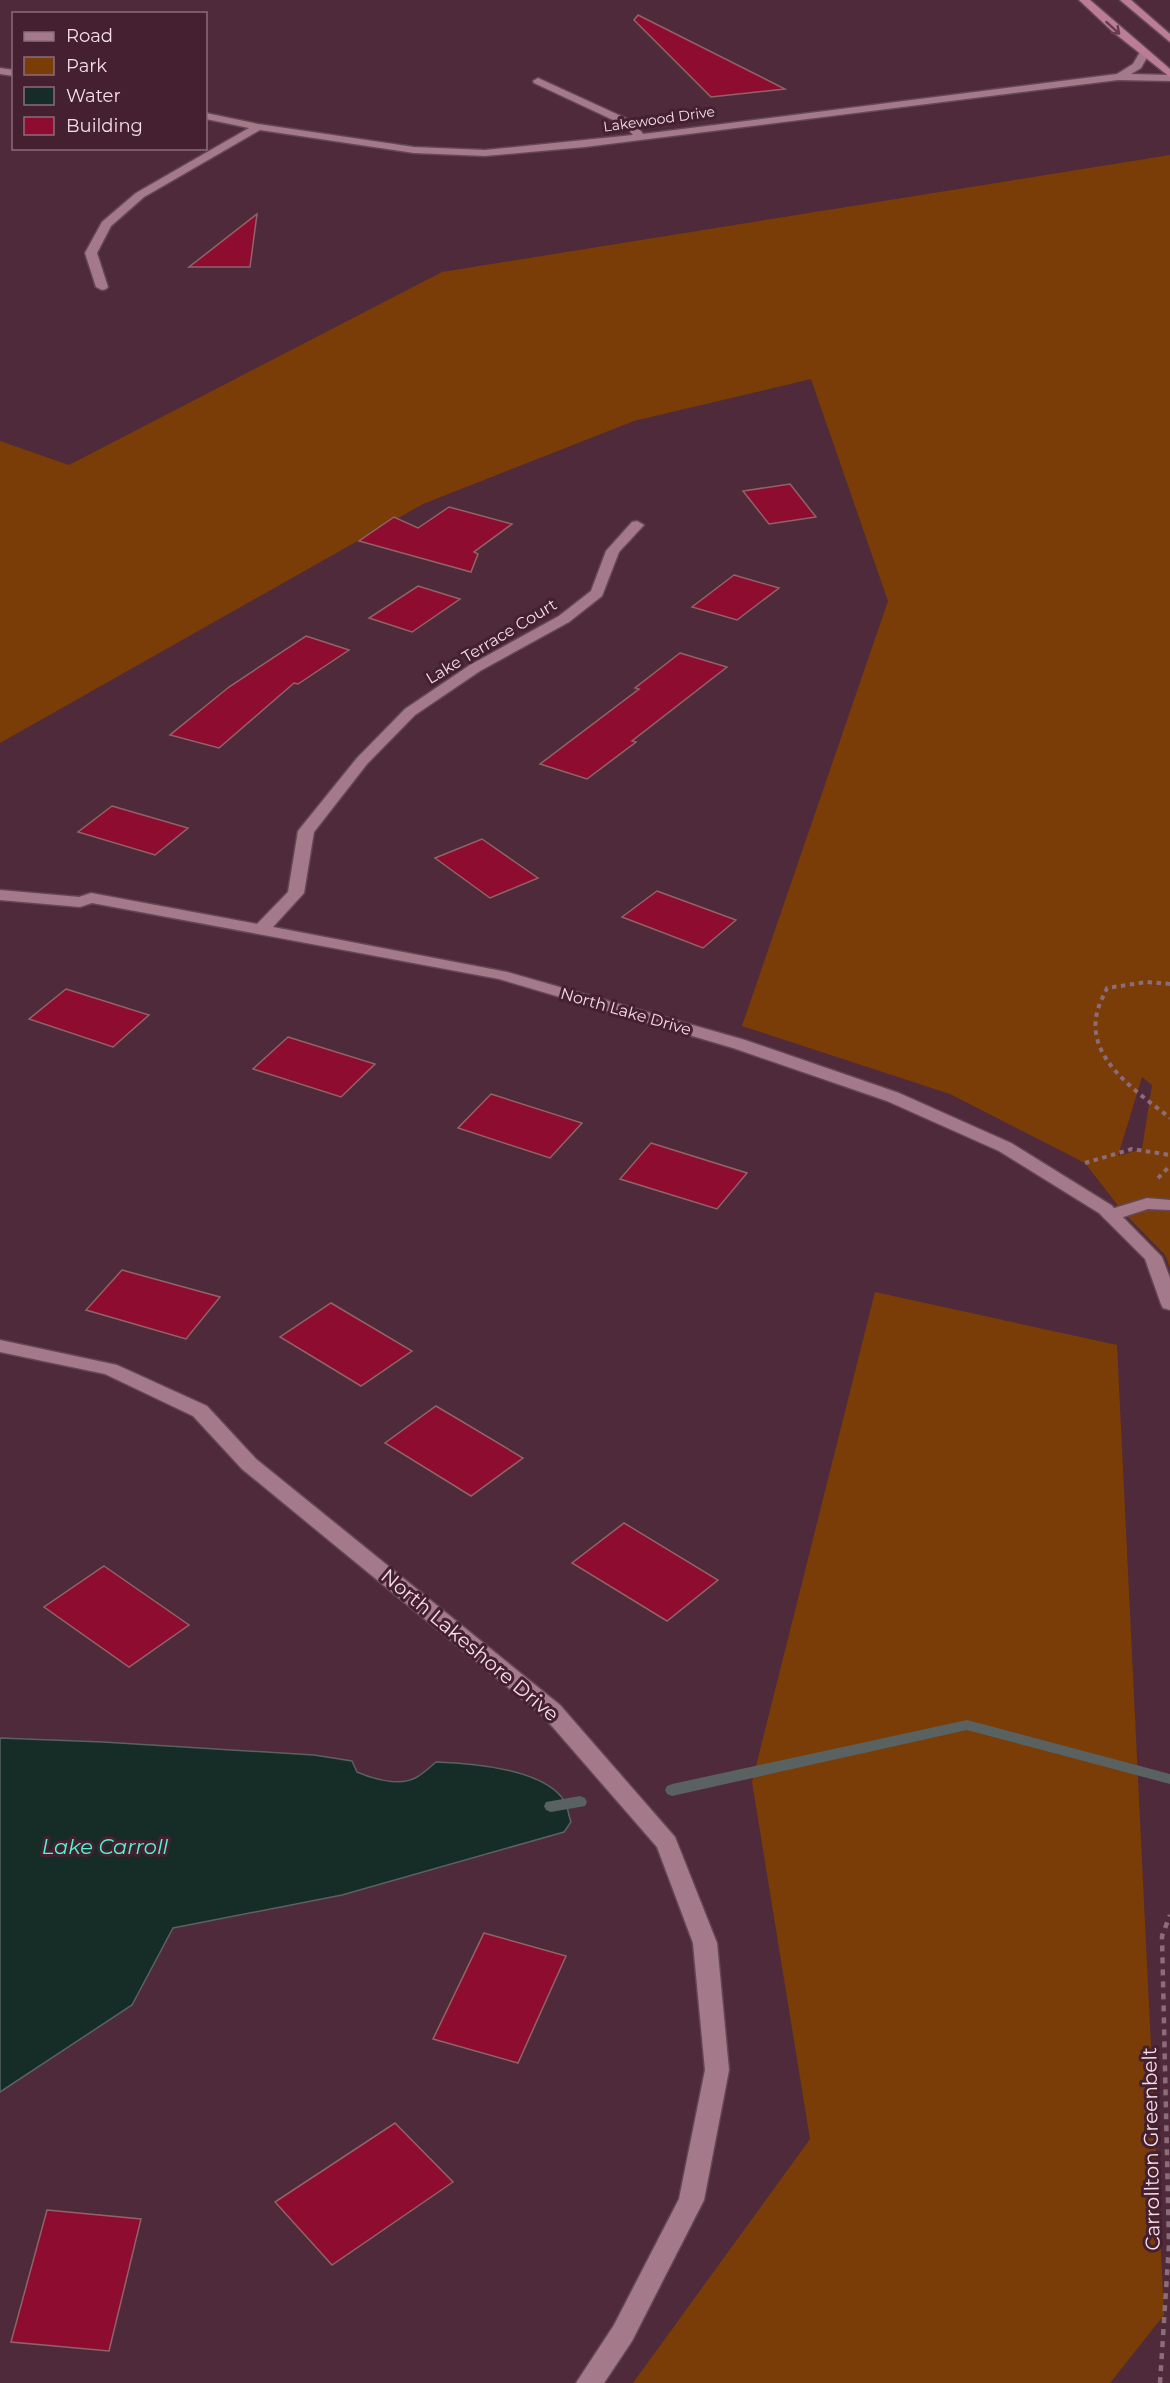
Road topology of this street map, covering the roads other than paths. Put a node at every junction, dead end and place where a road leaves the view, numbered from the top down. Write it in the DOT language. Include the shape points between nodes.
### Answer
graph roads {
  1 [pos="1084,0"];
  2 [pos="1125,0"];
  3 [pos="1170,39"];
  4 [pos="1144,54"];
  5 [pos="1170,76"];
  6 [pos="1118,77"];
  7 [pos="538,81"];
  8 [pos="207,116"];
  9 [pos="258,128"];
  10 [pos="639,136"];
  11 [pos="102,287"];
  12 [pos="637,525"];
  13 [pos="0,895"];
  14 [pos="262,929"];
  15 [pos="1170,1205"];
  16 [pos="1111,1215"];
  17 [pos="1167,1285"];
  18 [pos="1170,1304"];
  19 [pos="0,1346"];
  20 [pos="589,2383"];
  1 -- 4 [label="highway, one-way"];
  2 -- 3 [label="highway"];
  4 -- 5 [label="highway"];
  4 -- 6 [label="street" via="1137,66"];
  5 -- 6 [label="street, Lakewood Drive"];
  6 -- 10 [label="street, Lakewood Drive"];
  7 -- 10 [label="street" via="630,124"];
  8 -- 9 [label="street, Lakewood Drive"];
  9 -- 10 [label="street, Lakewood Drive" via="414,150 485,153"];
  9 -- 11 [label="street" via="140,195 106,224 92,254"];
  12 -- 14 [label="street, Lake Terrace Court" via="613,551 597,593 564,619 475,668 410,712 362,761 306,831 296,893"];
  13 -- 14 [label="street, North Lake Drive" via="80,902 91,898"];
  14 -- 16 [label="street, North Lake Drive" via="501,975 739,1044 893,1097 1005,1148"];
  15 -- 16 [label="street" via="1148,1203"];
  16 -- 17 [label="street, North Lake Drive" via="1154,1257"];
  17 -- 18 [label="street, North Lake Drive"];
  19 -- 20 [label="street, North Lakeshore Drive" via="110,1369 200,1411 249,1464 552,1711 667,1842 705,1943 717,2070 691,2200 623,2333"];
}
